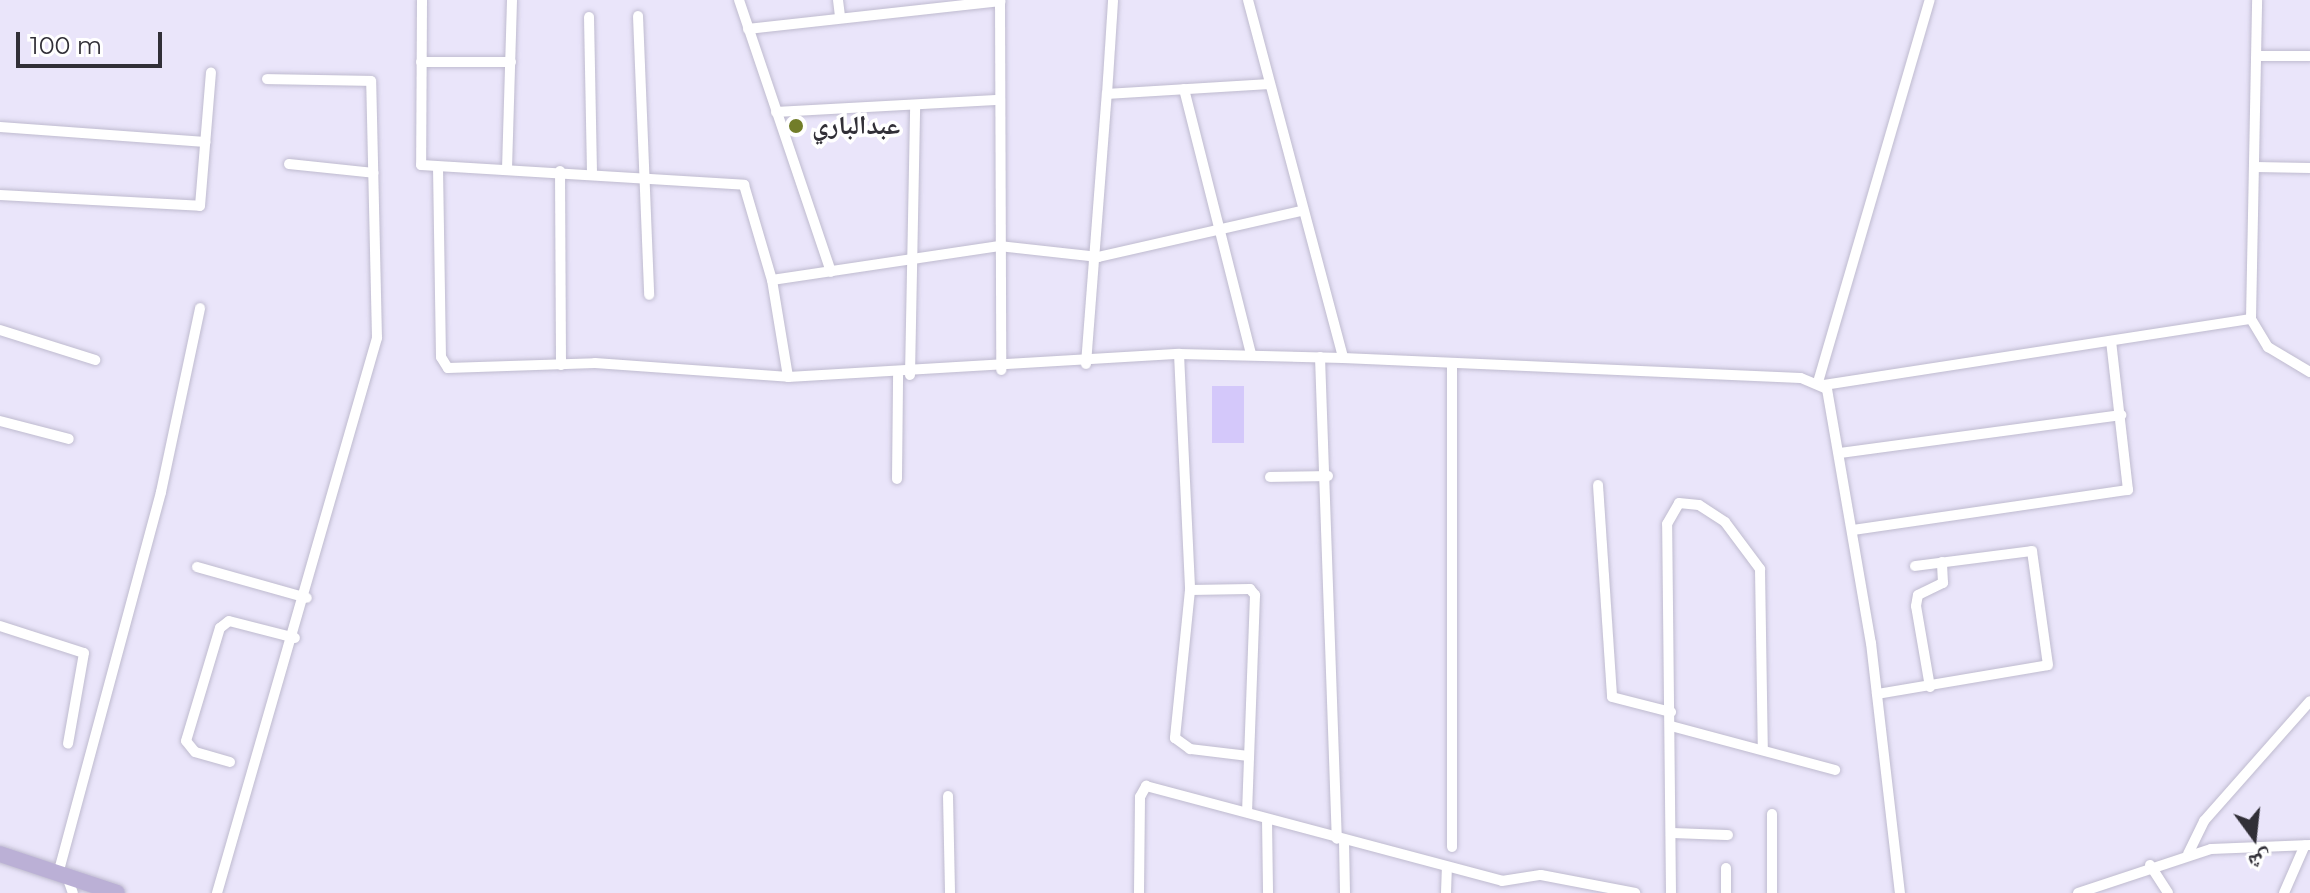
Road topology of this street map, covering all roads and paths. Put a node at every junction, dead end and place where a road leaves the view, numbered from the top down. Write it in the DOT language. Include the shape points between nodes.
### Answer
graph roads {
  1 [pos="422,0"];
  2 [pos="512,0"];
  3 [pos="739,0"];
  4 [pos="838,0"];
  5 [pos="1000,0"];
  6 [pos="1113,0"];
  7 [pos="1248,0"];
  8 [pos="1930,0"];
  9 [pos="2257,0"];
  10 [pos="638,16"];
  11 [pos="840,16"];
  12 [pos="589,17"];
  13 [pos="748,29"];
  14 [pos="2257,56"];
  15 [pos="2310,56"];
  16 [pos="421,62"];
  17 [pos="511,62"];
  18 [pos="211,72"];
  19 [pos="267,79"];
  20 [pos="1269,84"];
  21 [pos="1184,89"];
  22 [pos="1107,94"];
  23 [pos="1000,100"];
  24 [pos="915,105"];
  25 [pos="776,112"];
  26 [pos="0,127"];
  27 [pos="205,142"];
  28 [pos="289,164"];
  29 [pos="438,167"];
  30 [pos="2255,167"];
  31 [pos="2310,168"];
  32 [pos="507,169"];
  33 [pos="560,171"];
  34 [pos="374,173"];
  35 [pos="592,173"];
  36 [pos="641,176"];
  37 [pos="0,195"];
  38 [pos="1300,211"];
  39 [pos="1215,228"];
  40 [pos="999,246"];
  41 [pos="1098,257"];
  42 [pos="914,261"];
  43 [pos="831,272"];
  44 [pos="772,280"];
  45 [pos="649,295"];
  46 [pos="200,308"];
  47 [pos="2251,319"];
  48 [pos="0,330"];
  49 [pos="2111,341"];
  50 [pos="1179,354"];
  51 [pos="1251,354"];
  52 [pos="1320,357"];
  53 [pos="1343,358"];
  54 [pos="95,360"];
  55 [pos="1086,364"];
  56 [pos="561,365"];
  57 [pos="1452,366"];
  58 [pos="1001,370"];
  59 [pos="2310,372"];
  60 [pos="910,375"];
  61 [pos="898,376"];
  62 [pos="788,377"];
  63 [pos="1821,383"];
  64 [pos="2121,415"];
  65 [pos="0,421"];
  66 [pos="69,439"];
  67 [pos="1840,453"];
  68 [pos="1328,476"];
  69 [pos="1270,477"];
  70 [pos="897,479"];
  71 [pos="1598,485"];
  72 [pos="1853,530"];
  73 [pos="1942,562"];
  74 [pos="1915,566"];
  75 [pos="197,567"];
  76 [pos="1190,590"];
  77 [pos="307,598"];
  78 [pos="0,626"];
  79 [pos="295,638"];
  80 [pos="1930,687"];
  81 [pos="1877,694"];
  82 [pos="2310,701"];
  83 [pos="1671,712"];
  84 [pos="1671,726"];
  85 [pos="68,744"];
  86 [pos="1763,750"];
  87 [pos="1248,756"];
  88 [pos="230,762"];
  89 [pos="1835,770"];
  90 [pos="948,796"];
  91 [pos="1247,810"];
  92 [pos="1772,814"];
  93 [pos="1267,819"];
  94 [pos="1671,833"];
  95 [pos="1728,835"];
  96 [pos="1341,840"];
  97 [pos="2307,845"];
  98 [pos="1452,847"];
  99 [pos="0,854"];
  100 [pos="2188,854"];
  101 [pos="2150,865"];
  102 [pos="1447,867"];
  103 [pos="1726,868"];
  104 [pos="62,875"];
  105 [pos="1616,891"];
  106 [pos="73,893"];
  107 [pos="117,893"];
  108 [pos="217,893"];
  109 [pos="950,893"];
  110 [pos="1139,893"];
  111 [pos="1268,893"];
  112 [pos="1345,893"];
  113 [pos="1446,893"];
  114 [pos="1635,893"];
  115 [pos="1671,893"];
  116 [pos="1726,893"];
  117 [pos="1772,893"];
  118 [pos="1900,893"];
  119 [pos="2078,893"];
  120 [pos="2168,893"];
  121 [pos="2284,893"];
  1 -- 16 [label="street"];
  2 -- 17 [label="street"];
  3 -- 13 [label="street"];
  4 -- 11 [label="street"];
  5 -- 11 [label="street"];
  5 -- 23 [label="street"];
  6 -- 22 [label="street"];
  7 -- 20 [label="street"];
  8 -- 63 [label="street"];
  9 -- 14 [label="street"];
  10 -- 36 [label="street"];
  11 -- 13 [label="street"];
  12 -- 35 [label="street"];
  13 -- 25 [label="street"];
  14 -- 15 [label="street"];
  14 -- 30 [label="street"];
  16 -- 17 [label="street"];
  16 -- 29 [label="street" via="419,162"];
  17 -- 32 [label="street"];
  18 -- 27 [label="street"];
  19 -- 34 [label="street" via="368,78"];
  20 -- 21 [label="street"];
  20 -- 38 [label="street"];
  21 -- 22 [label="street"];
  21 -- 39 [label="street"];
  22 -- 41 [label="street"];
  23 -- 24 [label="street"];
  23 -- 40 [label="street"];
  24 -- 25 [label="street"];
  24 -- 42 [label="street"];
  25 -- 43 [label="street"];
  26 -- 27 [label="street"];
  27 -- 37 [label="street" via="203,197 194,209"];
  28 -- 34 [label="street"];
  29 -- 32 [label="street"];
  29 -- 56 [label="street" via="444,364"];
  30 -- 31 [label="street"];
  30 -- 47 [label="street"];
  32 -- 33 [label="street"];
  33 -- 35 [label="street"];
  33 -- 56 [label="street"];
  34 -- 77 [label="street" via="374,358"];
  35 -- 36 [label="street"];
  36 -- 44 [label="street" via="744,185"];
  36 -- 45 [label="street"];
  38 -- 39 [label="street"];
  38 -- 53 [label="street"];
  39 -- 41 [label="street"];
  39 -- 51 [label="street"];
  40 -- 41 [label="street"];
  40 -- 42 [label="street"];
  40 -- 58 [label="street"];
  41 -- 55 [label="street"];
  42 -- 43 [label="street"];
  42 -- 60 [label="street"];
  43 -- 44 [label="street"];
  44 -- 62 [label="street"];
  46 -- 104 [label="street" via="161,492"];
  47 -- 49 [label="street"];
  47 -- 59 [label="street" via="2268,347"];
  48 -- 54 [label="street"];
  49 -- 63 [label="street"];
  49 -- 64 [label="street"];
  50 -- 51 [label="street"];
  50 -- 55 [label="street"];
  50 -- 76 [label="street"];
  51 -- 52 [label="street"];
  52 -- 53 [label="street"];
  52 -- 68 [label="street"];
  53 -- 57 [label="street"];
  55 -- 58 [label="street"];
  56 -- 62 [label="street"];
  57 -- 63 [label="street"];
  57 -- 98 [label="street"];
  58 -- 60 [label="street"];
  60 -- 61 [label="street"];
  61 -- 62 [label="street"];
  61 -- 70 [label="street"];
  63 -- 67 [label="street"];
  64 -- 67 [label="street"];
  64 -- 72 [label="street" via="2128,490"];
  65 -- 66 [label="street"];
  67 -- 72 [label="street"];
  68 -- 69 [label="street"];
  68 -- 96 [label="street"];
  71 -- 83 [label="street" via="1612,697"];
  72 -- 81 [label="street"];
  73 -- 74 [label="street"];
  73 -- 80 [label="street" via="1943,583 1918,595 1916,606"];
  73 -- 80 [label="street" via="2032,551 2048,665"];
  75 -- 77 [label="street"];
  76 -- 87 [label="street" via="1175,738 1190,749"];
  76 -- 87 [label="street" via="1250,589 1255,595"];
  77 -- 79 [label="street"];
  78 -- 85 [label="street" via="84,653"];
  79 -- 88 [label="street" via="229,621 220,628 186,741 195,752"];
  79 -- 108 [label="street"];
  80 -- 81 [label="street"];
  81 -- 118 [label="street"];
  82 -- 100 [label="street" via="2204,821"];
  83 -- 84 [label="street"];
  83 -- 86 [label="street" via="1668,515 1692,503 1735,530 1760,569"];
  84 -- 86 [label="street"];
  84 -- 94 [label="street"];
  86 -- 89 [label="street"];
  87 -- 91 [label="street"];
  90 -- 109 [label="street"];
  91 -- 93 [label="street"];
  91 -- 110 [label="street" via="1141,789"];
  92 -- 117 [label="street"];
  93 -- 96 [label="street"];
  93 -- 111 [label="street"];
  94 -- 95 [label="street"];
  94 -- 115 [label="street"];
  96 -- 102 [label="street"];
  96 -- 112 [label="street"];
  97 -- 100 [label="street"];
  97 -- 121 [label="street"];
  99 -- 104 [label="main road"];
  100 -- 101 [label="street"];
  101 -- 119 [label="street"];
  101 -- 120 [label="street"];
  102 -- 105 [label="street" via="1502,881 1541,875"];
  102 -- 113 [label="street"];
  103 -- 116 [label="street"];
  104 -- 106 [label="street"];
  104 -- 107 [label="main road"];
  105 -- 114 [label="street"];
}
